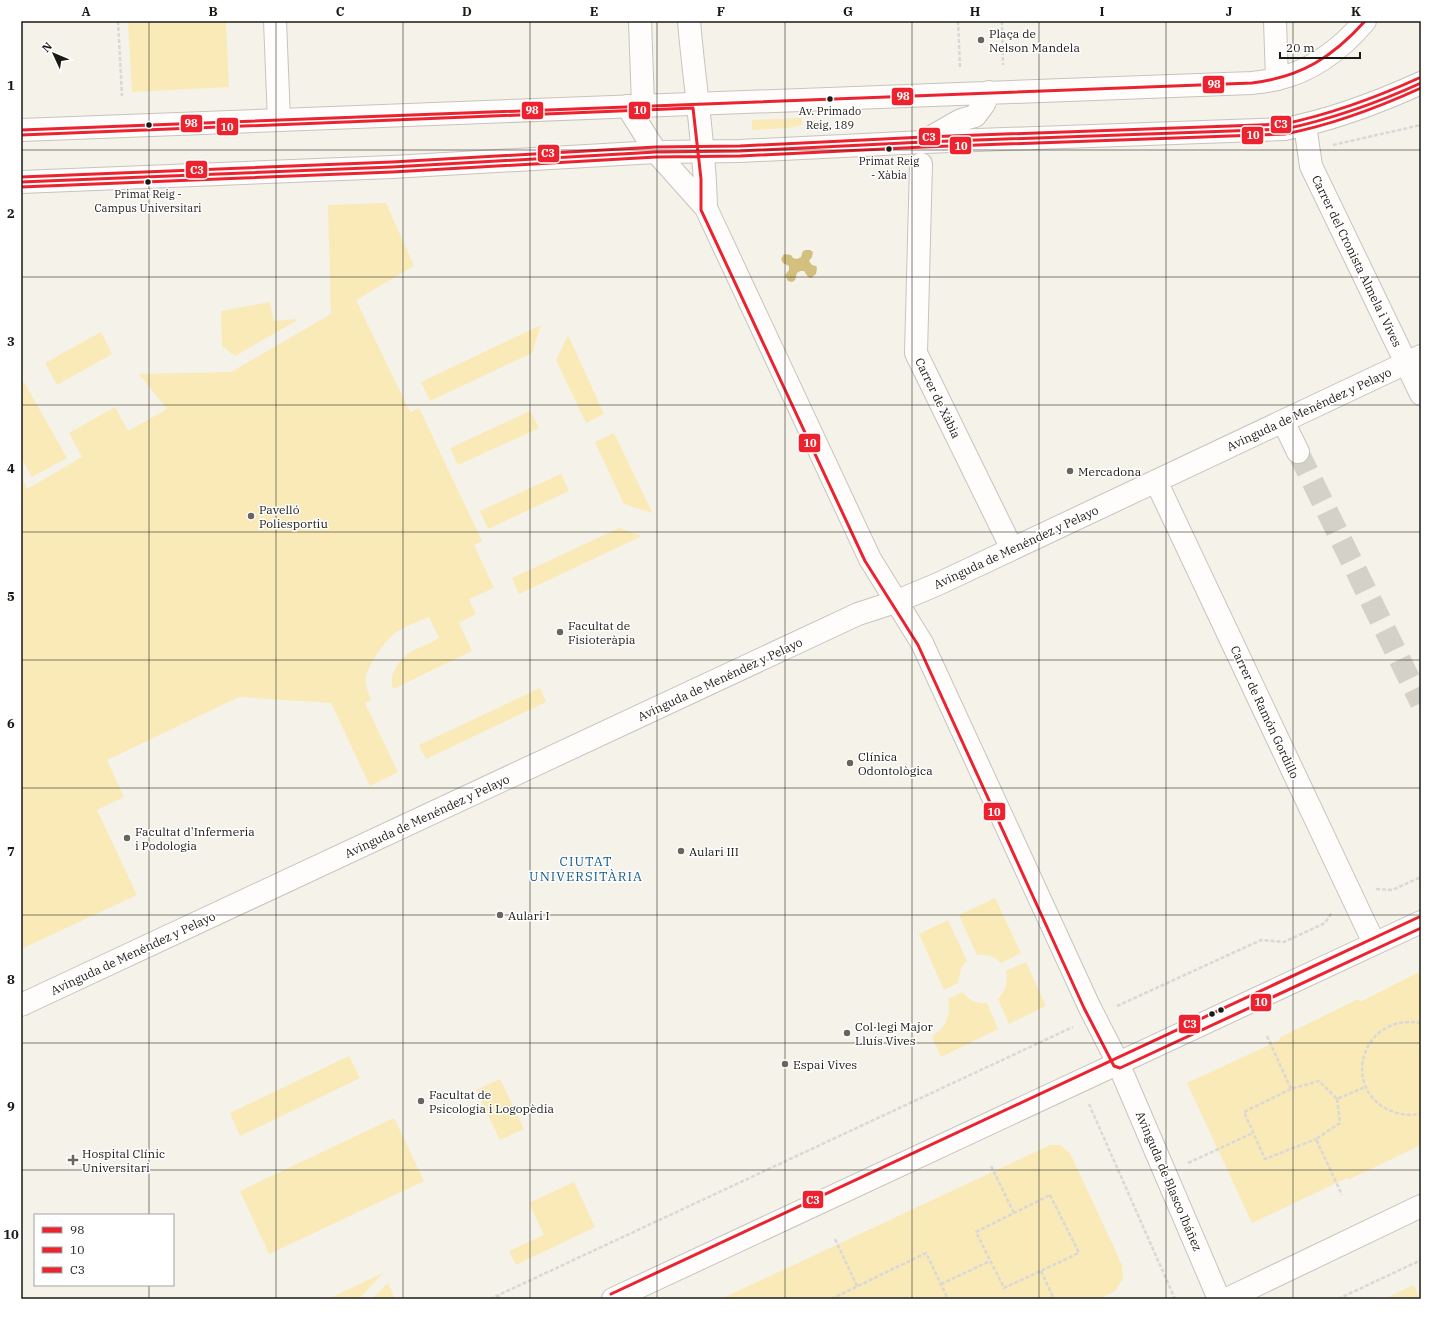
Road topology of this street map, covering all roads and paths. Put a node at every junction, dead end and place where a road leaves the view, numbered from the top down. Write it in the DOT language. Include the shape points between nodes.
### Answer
graph roads {
  1 [pos="118,21"];
  2 [pos="275,21"];
  3 [pos="640,21"];
  4 [pos="689,21"];
  5 [pos="958,21"];
  6 [pos="1002,21"];
  7 [pos="1275,21"];
  8 [pos="1365,21"];
  9 [pos="1003,65"];
  10 [pos="960,67"];
  11 [pos="1277,79"];
  12 [pos="1421,83"];
  13 [pos="988,92"];
  14 [pos="122,96"];
  15 [pos="697,103"];
  16 [pos="635,106"];
  17 [pos="279,120"];
  18 [pos="1305,125"];
  19 [pos="1421,125"];
  20 [pos="21,130"];
  21 [pos="924,142"];
  22 [pos="1326,147"];
  23 [pos="703,151"];
  24 [pos="656,152"];
  25 [pos="921,164"];
  26 [pos="21,182"];
  27 [pos="706,208"];
  28 [pos="1414,360"];
  29 [pos="1421,394"];
  30 [pos="1283,421"];
  31 [pos="1298,452"];
  32 [pos="1156,481"];
  33 [pos="1012,549"];
  34 [pos="895,602"];
  35 [pos="1421,877"];
  36 [pos="1351,895"];
  37 [pos="1421,922"];
  38 [pos="1374,943"];
  39 [pos="21,1005"];
  40 [pos="1094,1017"];
  41 [pos="1421,1023"];
  42 [pos="1267,1036"];
  43 [pos="1118,1063"];
  44 [pos="1086,1078"];
  45 [pos="1365,1087"];
  46 [pos="1291,1088"];
  47 [pos="1337,1099"];
  48 [pos="1421,1113"];
  49 [pos="1253,1133"];
  50 [pos="1316,1139"];
  51 [pos="991,1166"];
  52 [pos="1166,1173"];
  53 [pos="1342,1195"];
  54 [pos="1421,1206"];
  55 [pos="1014,1213"];
  56 [pos="835,1239"];
  57 [pos="1421,1260"];
  58 [pos="990,1261"];
  59 [pos="1040,1271"];
  60 [pos="941,1284"];
  61 [pos="857,1286"];
  62 [pos="498,1295"];
  63 [pos="490,1299"];
  64 [pos="499,1299"];
  65 [pos="613,1299"];
  66 [pos="831,1299"];
  67 [pos="948,1299"];
  68 [pos="1054,1299"];
  69 [pos="1175,1299"];
  70 [pos="1219,1299"];
  71 [pos="1227,1299"];
  72 [pos="1338,1299"];
  1 -- 14 [label="path"];
  2 -- 17 [label="street"];
  3 -- 16 [label="street"];
  4 -- 15 [label="street"];
  5 -- 10 [label="path"];
  6 -- 9 [label="path"];
  7 -- 11 [label="street"];
  8 -- 11 [label="street" via="1330,55 1305,70"];
  11 -- 13 [label="street" via="1252,83"];
  12 -- 18 [label="street" via="1337,117"];
  13 -- 15 [label="street"];
  13 -- 21 [label="street" via="984,104 975,116 961,120"];
  15 -- 16 [label="street"];
  15 -- 23 [label="street"];
  16 -- 17 [label="street"];
  16 -- 24 [label="street"];
  17 -- 20 [label="street"];
  18 -- 21 [label="street" via="1284,129"];
  18 -- 28 [label="street, Carrer del Cronista Almela i Vives" via="1311,166"];
  19 -- 22 [label="path"];
  21 -- 23 [label="street"];
  23 -- 24 [label="street"];
  23 -- 27 [label="street"];
  24 -- 26 [label="street" via="392,167"];
  24 -- 27 [label="street"];
  25 -- 33 [label="street, Carrer de Xàbia" via="916,353"];
  27 -- 34 [label="street, Avinguda de Blasco Ibáñez" via="870,559"];
  28 -- 29 [label="street, Carrer del Cronista Almela i Vives"];
  28 -- 30 [label="street, Avinguda de Menéndez y Pelayo"];
  30 -- 31 [label="street"];
  30 -- 32 [label="street, Avinguda de Menéndez y Pelayo"];
  32 -- 33 [label="street, Avinguda de Menéndez y Pelayo"];
  32 -- 36 [label="street, Carrer de Ramón Gordillo"];
  33 -- 34 [label="street, Avinguda de Menéndez y Pelayo"];
  34 -- 39 [label="street, Avinguda de Menéndez y Pelayo" via="858,614"];
  34 -- 40 [label="street, Avinguda de Blasco Ibáñez" via="922,643"];
  35 -- 36 [label="path" via="1392,890 1370,889"];
  36 -- 38 [label="street, Carrer de Ramón Gordillo"];
  36 -- 40 [label="path" via="1336,904 1326,922 1284,942 1261,940"];
  37 -- 38 [label="street"];
  38 -- 43 [label="street"];
  40 -- 43 [label="street, Avinguda de Blasco Ibáñez"];
  40 -- 62 [label="path"];
  41 -- 45 [label="path" via="1394,1023 1380,1031 1369,1042 1363,1056 1362,1072"];
  42 -- 46 [label="path"];
  43 -- 44 [label="street"];
  43 -- 52 [label="street, Avinguda de Blasco Ibáñez"];
  44 -- 65 [label="street"];
  44 -- 69 [label="path" via="1089,1105"];
  45 -- 47 [label="path"];
  45 -- 48 [label="path" via="1374,1100 1386,1110 1401,1115"];
  46 -- 47 [label="path" via="1319,1081"];
  46 -- 49 [label="path" via="1244,1112"];
  47 -- 50 [label="path" via="1340,1122"];
  49 -- 50 [label="path" via="1265,1159"];
  49 -- 52 [label="path"];
  50 -- 53 [label="path"];
  51 -- 55 [label="path"];
  52 -- 70 [label="street, Avinguda de Blasco Ibáñez"];
  54 -- 71 [label="street"];
  55 -- 58 [label="path" via="976,1232"];
  55 -- 59 [label="path" via="1050,1195 1078,1253"];
  56 -- 61 [label="path"];
  57 -- 72 [label="path"];
  58 -- 59 [label="path" via="1004,1288"];
  58 -- 60 [label="path"];
  59 -- 68 [label="path"];
  60 -- 61 [label="path" via="926,1253"];
  60 -- 67 [label="path"];
  61 -- 66 [label="path"];
  62 -- 63 [label="path"];
  62 -- 64 [label="path"];
}
